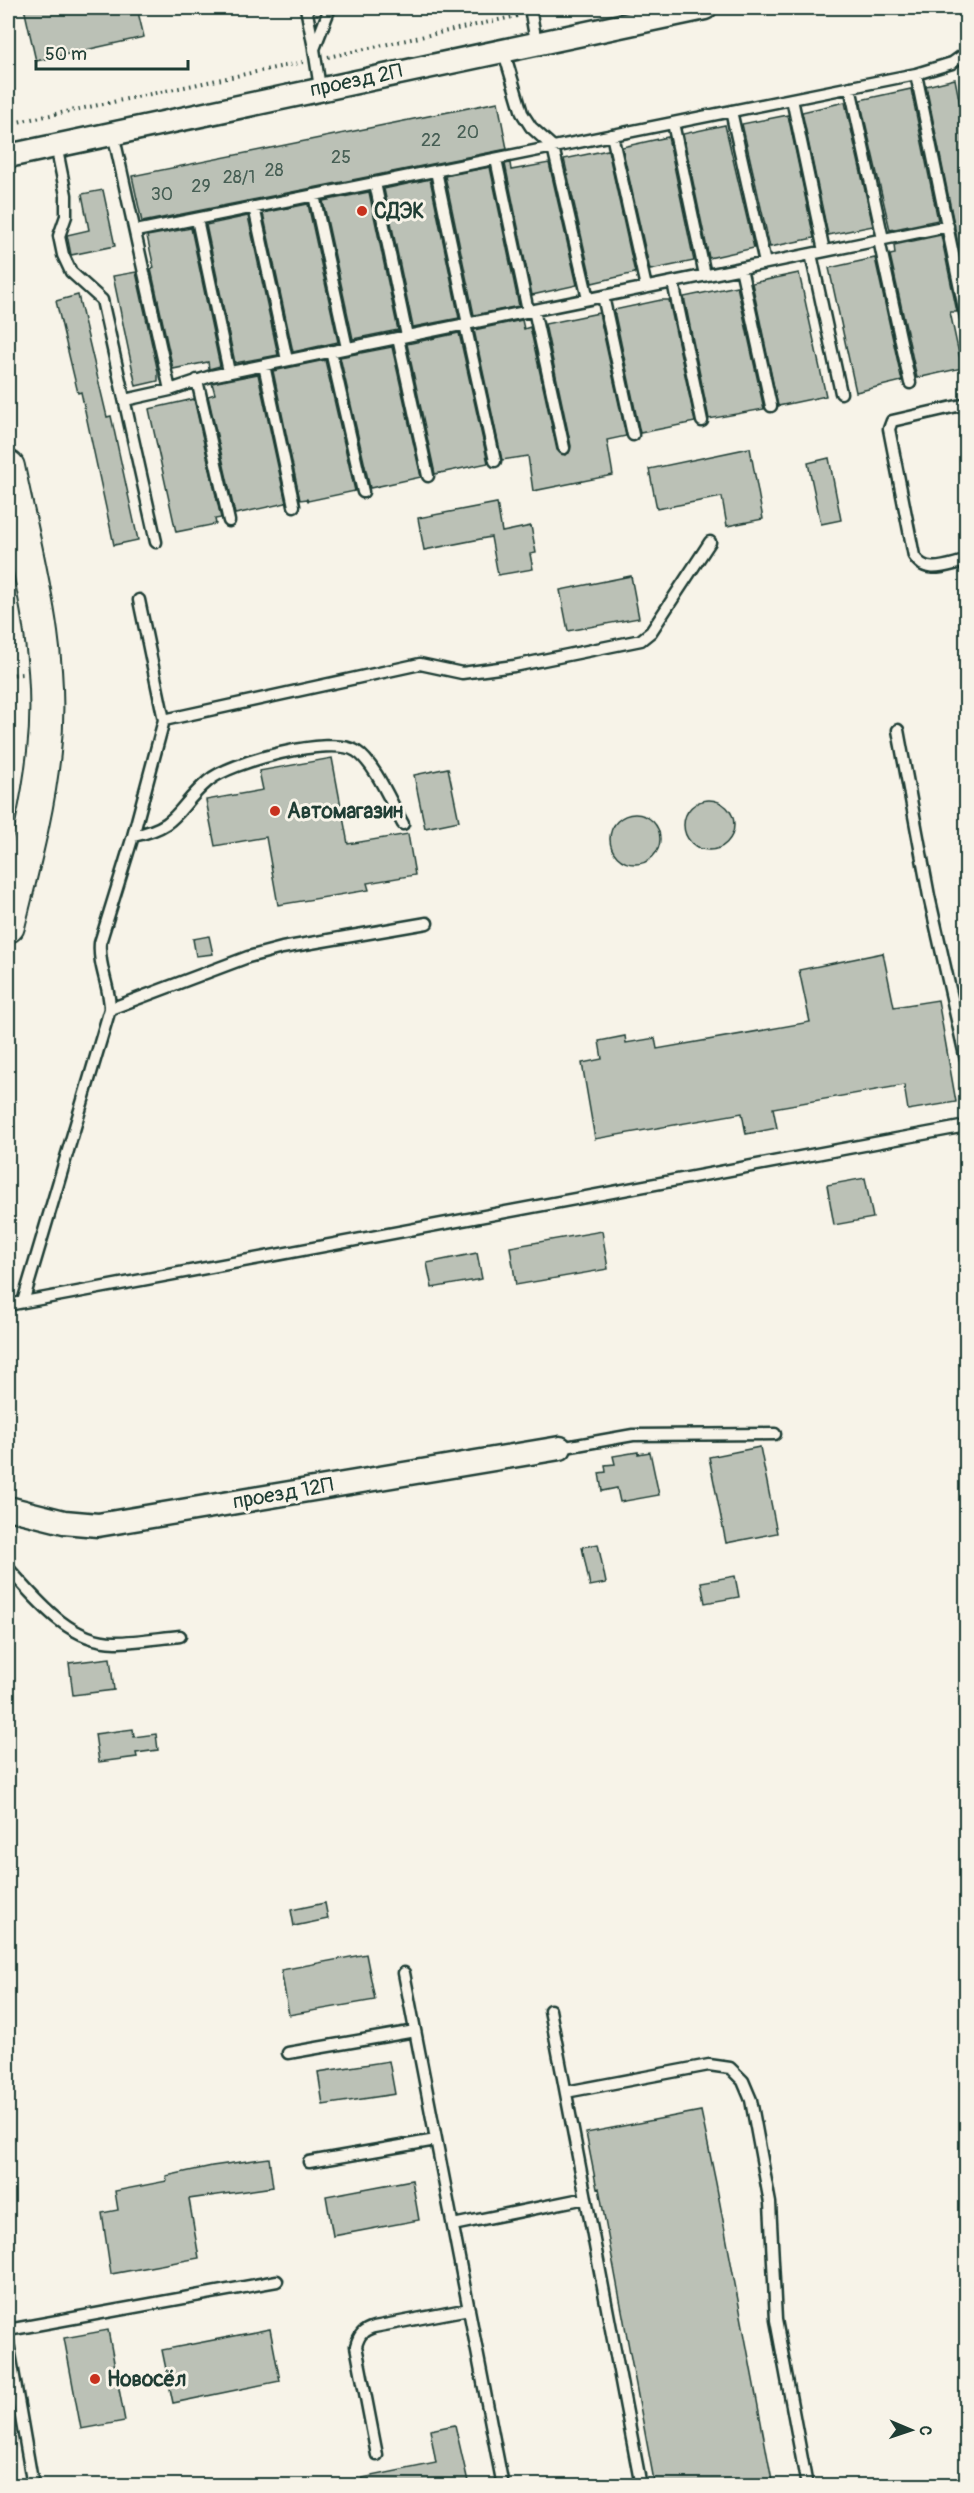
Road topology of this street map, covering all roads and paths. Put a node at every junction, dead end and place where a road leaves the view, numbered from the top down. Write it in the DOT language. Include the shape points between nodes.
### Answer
graph roads {
  1 [pos="306,8"];
  2 [pos="330,8"];
  3 [pos="556,8"];
  4 [pos="705,8"];
  5 [pos="530,10"];
  6 [pos="536,42"];
  7 [pos="503,49"];
  8 [pos="966,53"];
  9 [pos="315,54"];
  10 [pos="916,74"];
  11 [pos="850,87"];
  12 [pos="320,88"];
  13 [pos="792,99"];
  14 [pos="731,111"];
  15 [pos="673,123"];
  16 [pos="8,124"];
  17 [pos="113,133"];
  18 [pos="612,135"];
  19 [pos="56,145"];
  20 [pos="553,147"];
  21 [pos="8,156"];
  22 [pos="496,159"];
  23 [pos="436,171"];
  24 [pos="375,183"];
  25 [pos="314,195"];
  26 [pos="254,207"];
  27 [pos="197,219"];
  28 [pos="948,226"];
  29 [pos="136,231"];
  30 [pos="881,240"];
  31 [pos="824,251"];
  32 [pos="811,254"];
  33 [pos="765,263"];
  34 [pos="741,268"];
  35 [pos="705,275"];
  36 [pos="673,282"];
  37 [pos="646,288"];
  38 [pos="603,296"];
  39 [pos="588,299"];
  40 [pos="531,311"];
  41 [pos="966,318"];
  42 [pos="466,324"];
  43 [pos="403,337"];
  44 [pos="347,348"];
  45 [pos="331,351"];
  46 [pos="287,360"];
  47 [pos="264,365"];
  48 [pos="230,372"];
  49 [pos="197,381"];
  50 [pos="910,382"];
  51 [pos="170,390"];
  52 [pos="841,393"];
  53 [pos="125,400"];
  54 [pos="966,404"];
  55 [pos="771,406"];
  56 [pos="702,421"];
  57 [pos="633,435"];
  58 [pos="564,448"];
  59 [pos="495,461"];
  60 [pos="8,467"];
  61 [pos="428,476"];
  62 [pos="363,492"];
  63 [pos="294,506"];
  64 [pos="229,521"];
  65 [pos="156,542"];
  66 [pos="710,542"];
  67 [pos="966,561"];
  68 [pos="139,600"];
  69 [pos="164,720"];
  70 [pos="898,730"];
  71 [pos="403,824"];
  72 [pos="133,837"];
  73 [pos="427,923"];
  74 [pos="8,926"];
  75 [pos="110,1010"];
  76 [pos="966,1060"];
  77 [pos="966,1126"];
  78 [pos="23,1302"];
  79 [pos="8,1305"];
  80 [pos="775,1434"];
  81 [pos="560,1448"];
  82 [pos="8,1508"];
  83 [pos="8,1568"];
  84 [pos="180,1636"];
  85 [pos="404,1973"];
  86 [pos="550,2010"];
  87 [pos="415,2031"];
  88 [pos="288,2053"];
  89 [pos="566,2091"];
  90 [pos="436,2140"];
  91 [pos="309,2162"];
  92 [pos="586,2198"];
  93 [pos="453,2225"];
  94 [pos="277,2282"];
  95 [pos="469,2309"];
  96 [pos="8,2330"];
  97 [pos="8,2342"];
  98 [pos="376,2455"];
  99 [pos="33,2486"];
  100 [pos="503,2486"];
  101 [pos="641,2486"];
  102 [pos="807,2486"];
  1 -- 9 [label="lane"];
  2 -- 9 [label="lane"];
  3 -- 5 [label="path"];
  4 -- 6 [label="street, проезд 2П"];
  5 -- 6 [label="lane"];
  5 -- 9 [label="path"];
  6 -- 7 [label="street, проезд 2П"];
  7 -- 12 [label="street, проезд 2П"];
  7 -- 20 [label="lane" via="522,113"];
  8 -- 10 [label="lane" via="952,63"];
  9 -- 12 [label="lane"];
  9 -- 16 [label="path"];
  10 -- 11 [label="lane"];
  10 -- 28 [label="lane"];
  11 -- 13 [label="lane"];
  11 -- 30 [label="lane"];
  12 -- 17 [label="street, проезд 2П"];
  13 -- 14 [label="lane"];
  13 -- 31 [label="lane"];
  14 -- 15 [label="lane"];
  14 -- 33 [label="lane"];
  15 -- 18 [label="lane"];
  15 -- 35 [label="lane"];
  17 -- 19 [label="street, проезд 2П"];
  17 -- 29 [label="lane"];
  18 -- 20 [label="lane"];
  18 -- 37 [label="lane"];
  19 -- 21 [label="street, проезд 2П"];
  19 -- 53 [label="lane" via="66,195 66,216 59,236 63,255 71,272 102,300"];
  20 -- 22 [label="lane"];
  20 -- 39 [label="lane"];
  22 -- 23 [label="lane"];
  22 -- 40 [label="lane"];
  23 -- 24 [label="lane"];
  23 -- 42 [label="lane"];
  24 -- 25 [label="lane"];
  24 -- 43 [label="lane"];
  25 -- 26 [label="lane"];
  25 -- 44 [label="lane"];
  26 -- 27 [label="lane"];
  26 -- 46 [label="lane"];
  27 -- 29 [label="lane"];
  27 -- 48 [label="lane"];
  28 -- 30 [label="lane"];
  28 -- 41 [label="lane"];
  29 -- 51 [label="lane"];
  30 -- 31 [label="lane"];
  30 -- 50 [label="lane"];
  31 -- 32 [label="lane"];
  32 -- 33 [label="lane"];
  32 -- 52 [label="lane"];
  33 -- 34 [label="lane"];
  34 -- 35 [label="lane"];
  34 -- 55 [label="lane"];
  35 -- 36 [label="lane"];
  36 -- 37 [label="lane"];
  36 -- 56 [label="lane"];
  37 -- 38 [label="lane"];
  38 -- 39 [label="lane"];
  38 -- 57 [label="lane"];
  39 -- 40 [label="lane"];
  40 -- 42 [label="lane"];
  40 -- 58 [label="lane"];
  42 -- 43 [label="lane"];
  42 -- 59 [label="lane"];
  43 -- 44 [label="lane"];
  43 -- 61 [label="lane"];
  44 -- 45 [label="lane"];
  45 -- 46 [label="lane"];
  45 -- 62 [label="lane"];
  46 -- 47 [label="lane"];
  47 -- 48 [label="lane"];
  47 -- 63 [label="lane"];
  48 -- 49 [label="lane"];
  49 -- 51 [label="lane"];
  49 -- 64 [label="lane"];
  51 -- 53 [label="lane"];
  53 -- 65 [label="lane"];
  54 -- 67 [label="lane" via="903,417 892,421 889,429 919,565 928,569"];
  60 -- 74 [label="main road" via="41,634 46,710 38,800"];
  66 -- 69 [label="lane" via="651,632 641,640 462,674 420,664"];
  68 -- 69 [label="lane"];
  69 -- 72 [label="lane"];
  70 -- 76 [label="lane" via="929,896"];
  71 -- 72 [label="lane" via="357,752 345,745 330,745 243,762 220,772 165,827"];
  72 -- 75 [label="lane" via="100,943 99,958"];
  73 -- 75 [label="lane" via="248,957"];
  75 -- 78 [label="lane"];
  77 -- 78 [label="lane"];
  78 -- 79 [label="lane"];
  80 -- 81 [label="lane" via="633,1435"];
  81 -- 82 [label="street, проезд 12П" via="98,1525 63,1522"];
  83 -- 84 [label="lane" via="63,1624 90,1638 114,1642"];
  85 -- 87 [label="lane"];
  86 -- 89 [label="lane"];
  87 -- 88 [label="lane"];
  87 -- 90 [label="lane"];
  89 -- 92 [label="lane"];
  89 -- 102 [label="lane" via="710,2065 730,2068 743,2080 751,2100 770,2203 776,2320"];
  90 -- 91 [label="lane"];
  90 -- 93 [label="lane"];
  92 -- 93 [label="lane"];
  92 -- 101 [label="lane"];
  93 -- 95 [label="lane"];
  94 -- 96 [label="lane"];
  95 -- 98 [label="lane" via="374,2327 358,2337 356,2346"];
  95 -- 100 [label="lane"];
  97 -- 99 [label="lane"];
}
